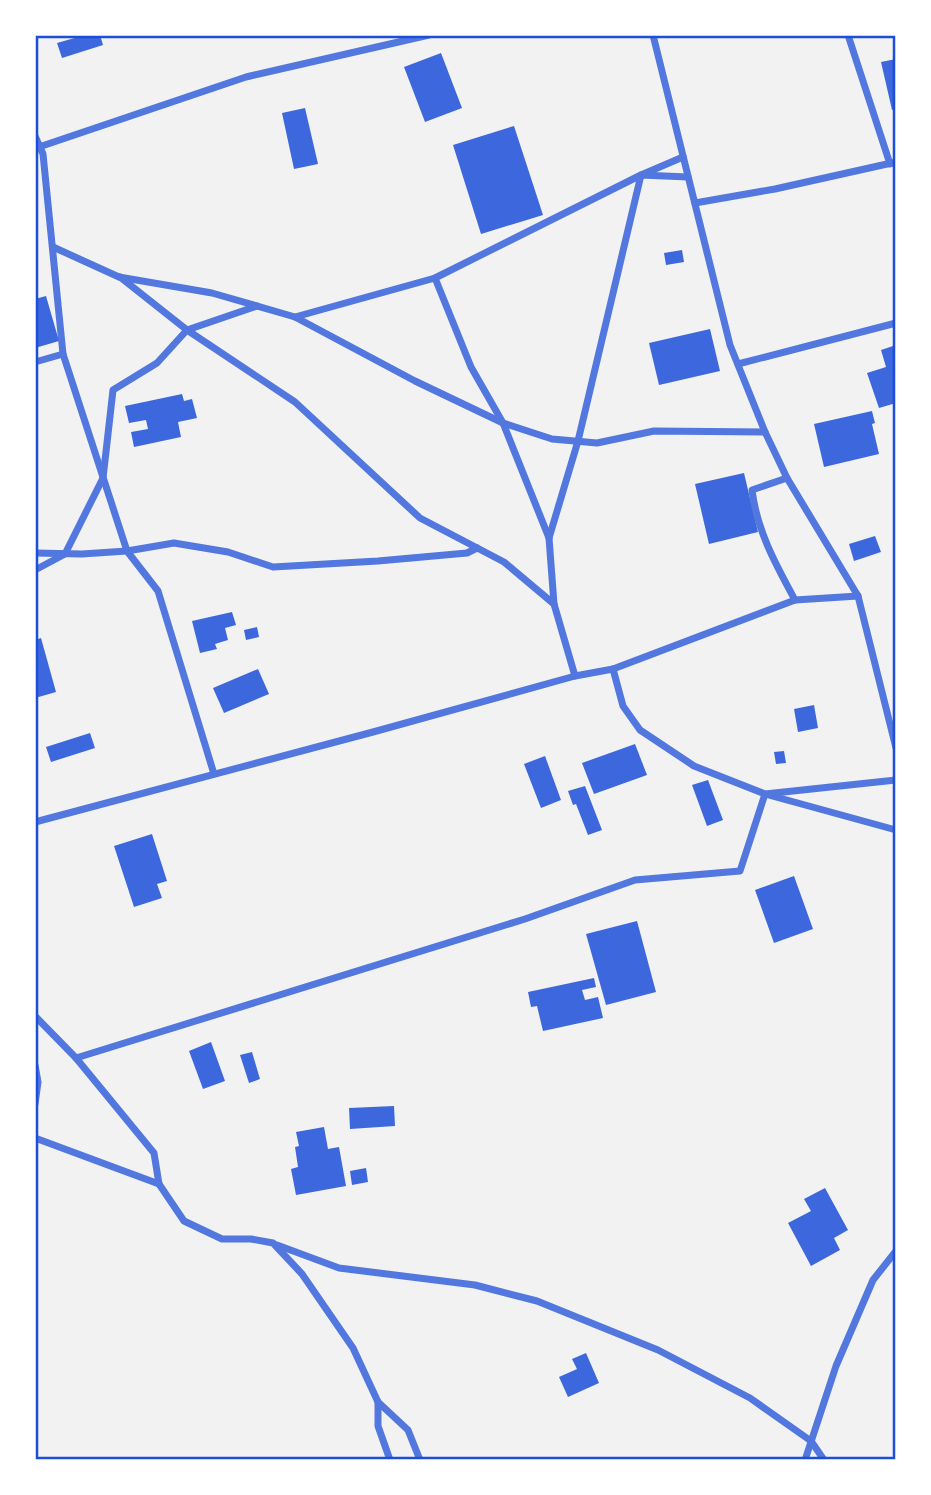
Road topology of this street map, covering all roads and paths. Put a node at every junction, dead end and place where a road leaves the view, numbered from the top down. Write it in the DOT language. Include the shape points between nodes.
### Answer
graph roads {
  1 [pos="429,35"];
  2 [pos="653,35"];
  3 [pos="848,35"];
  4 [pos="35,136"];
  5 [pos="37,148"];
  6 [pos="683,157"];
  7 [pos="893,163"];
  8 [pos="641,175"];
  9 [pos="688,177"];
  10 [pos="695,203"];
  11 [pos="53,247"];
  12 [pos="119,276"];
  13 [pos="435,278"];
  14 [pos="259,305"];
  15 [pos="295,317"];
  16 [pos="896,323"];
  17 [pos="187,330"];
  18 [pos="63,354"];
  19 [pos="35,362"];
  20 [pos="738,364"];
  21 [pos="503,423"];
  22 [pos="765,432"];
  23 [pos="578,441"];
  24 [pos="103,478"];
  25 [pos="787,478"];
  26 [pos="549,538"];
  27 [pos="477,548"];
  28 [pos="127,551"];
  29 [pos="35,553"];
  30 [pos="65,554"];
  31 [pos="35,570"];
  32 [pos="858,596"];
  33 [pos="795,600"];
  34 [pos="554,604"];
  35 [pos="613,668"];
  36 [pos="575,676"];
  37 [pos="896,747"];
  38 [pos="214,774"];
  39 [pos="896,780"];
  40 [pos="765,794"];
  41 [pos="35,822"];
  42 [pos="896,830"];
  43 [pos="35,1016"];
  44 [pos="76,1058"];
  45 [pos="35,1065"];
  46 [pos="35,1104"];
  47 [pos="35,1138"];
  48 [pos="159,1184"];
  49 [pos="273,1243"];
  50 [pos="896,1251"];
  51 [pos="378,1402"];
  52 [pos="811,1441"];
  53 [pos="390,1460"];
  54 [pos="420,1460"];
  55 [pos="805,1460"];
  56 [pos="824,1460"];
  1 -- 5 [label="street" via="246,77"];
  2 -- 6 [label="street"];
  3 -- 7 [label="street"];
  4 -- 5 [label="street"];
  5 -- 11 [label="street" via="43,154"];
  6 -- 8 [label="street"];
  6 -- 9 [label="street"];
  7 -- 10 [label="street"];
  8 -- 9 [label="street"];
  8 -- 13 [label="street"];
  8 -- 23 [label="street"];
  9 -- 10 [label="street"];
  10 -- 20 [label="street"];
  11 -- 12 [label="street"];
  11 -- 18 [label="street"];
  12 -- 14 [label="street"];
  12 -- 17 [label="street"];
  13 -- 15 [label="street"];
  13 -- 21 [label="street" via="471,367"];
  14 -- 15 [label="street"];
  14 -- 17 [label="street"];
  15 -- 21 [label="street"];
  16 -- 20 [label="street"];
  17 -- 24 [label="street" via="157,363 113,390"];
  17 -- 27 [label="street" via="295,402 420,518"];
  18 -- 19 [label="street"];
  18 -- 24 [label="street"];
  20 -- 22 [label="street"];
  21 -- 23 [label="street" via="552,439"];
  21 -- 26 [label="street"];
  22 -- 23 [label="street" via="654,431 597,443"];
  22 -- 25 [label="street"];
  23 -- 26 [label="street"];
  24 -- 28 [label="street"];
  24 -- 30 [label="street"];
  25 -- 32 [label="street"];
  25 -- 33 [label="street" via="752,490 769,552"];
  26 -- 34 [label="street"];
  27 -- 28 [label="street" via="467,553 378,561 273,566 174,543"];
  27 -- 34 [label="street" via="504,562"];
  28 -- 30 [label="street"];
  28 -- 38 [label="street" via="158,591"];
  29 -- 30 [label="street"];
  30 -- 31 [label="street"];
  32 -- 33 [label="street"];
  32 -- 37 [label="street"];
  33 -- 35 [label="street"];
  34 -- 36 [label="street"];
  35 -- 36 [label="street"];
  35 -- 40 [label="street" via="623,706 640,730 694,766"];
  36 -- 38 [label="street"];
  38 -- 41 [label="street"];
  39 -- 40 [label="street"];
  40 -- 42 [label="street"];
  40 -- 44 [label="street" via="740,871 635,880"];
  43 -- 44 [label="street"];
  44 -- 48 [label="street" via="154,1153"];
  45 -- 46 [label="street"];
  47 -- 48 [label="street"];
  48 -- 49 [label="street" via="184,1221 222,1239"];
  49 -- 51 [label="street" via="302,1274 353,1348"];
  49 -- 52 [label="street" via="339,1268 475,1285 537,1301 658,1350 750,1398"];
  50 -- 52 [label="street" via="873,1280 836,1366"];
  51 -- 53 [label="street" via="378,1426"];
  51 -- 54 [label="street" via="408,1430"];
  52 -- 55 [label="street"];
  52 -- 56 [label="street"];
}
